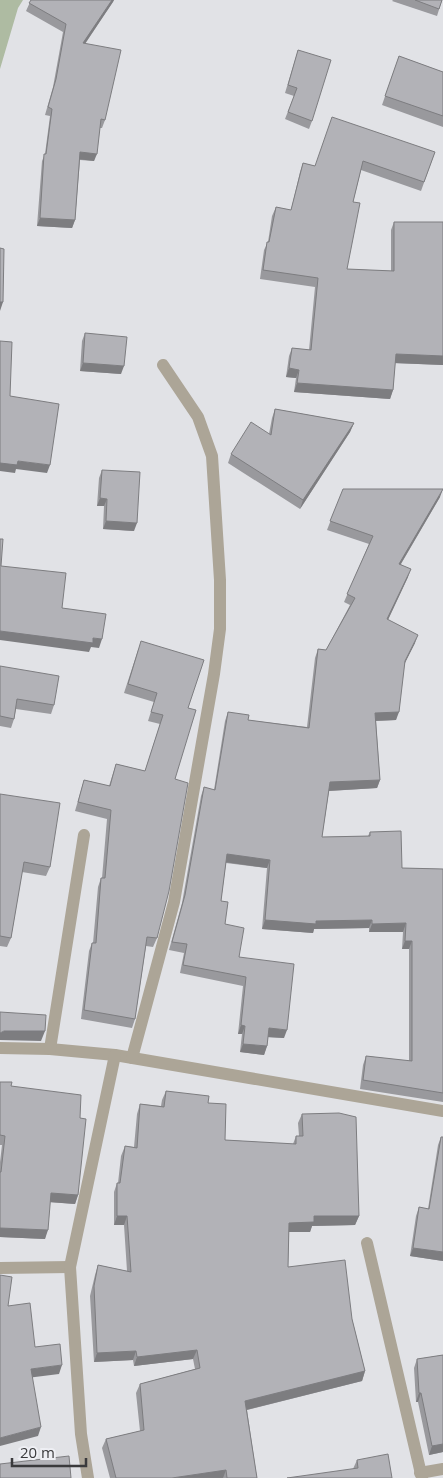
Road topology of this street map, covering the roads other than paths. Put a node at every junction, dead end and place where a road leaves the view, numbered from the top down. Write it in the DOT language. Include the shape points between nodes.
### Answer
graph roads {
  1 [pos="163,365"];
  2 [pos="84,835"];
  3 [pos="0,1048"];
  4 [pos="50,1049"];
  5 [pos="115,1055"];
  6 [pos="132,1058"];
  7 [pos="443,1112"];
  8 [pos="367,1242"];
  9 [pos="70,1267"];
  10 [pos="0,1268"];
  11 [pos="443,1468"];
  12 [pos="421,1475"];
  13 [pos="88,1478"];
  1 -- 6 [label="street" via="198,417 212,456 220,629 174,902"];
  2 -- 4 [label="street"];
  3 -- 4 [label="street"];
  4 -- 5 [label="street"];
  5 -- 6 [label="street"];
  5 -- 9 [label="street"];
  6 -- 7 [label="street"];
  8 -- 12 [label="street"];
  9 -- 10 [label="street"];
  9 -- 13 [label="street" via="81,1434"];
  11 -- 12 [label="street"];
}
